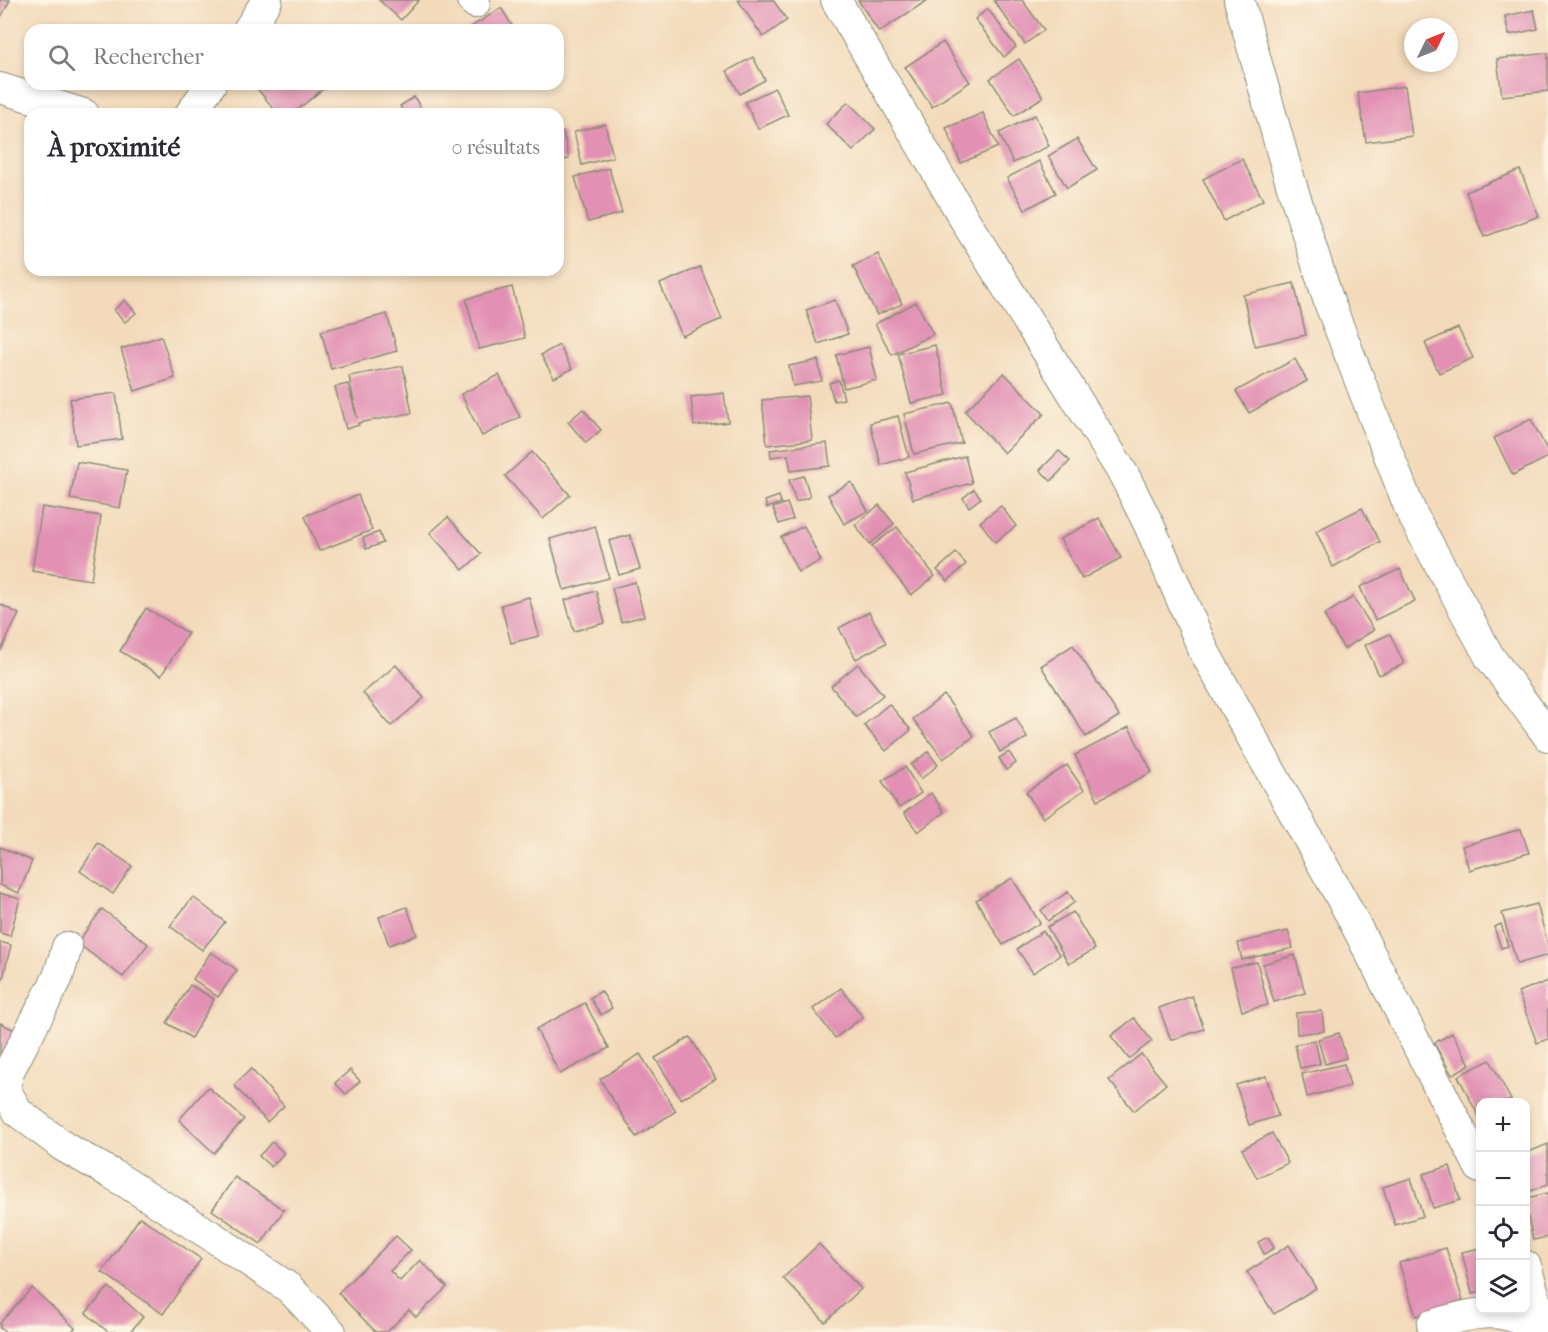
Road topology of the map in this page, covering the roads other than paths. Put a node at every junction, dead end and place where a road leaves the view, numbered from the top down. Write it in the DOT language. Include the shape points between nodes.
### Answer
graph roads {
  1 [pos="267,0"];
  2 [pos="836,0"];
  3 [pos="1239,0"];
  4 [pos="252,24"];
  5 [pos="0,88"];
  6 [pos="207,90"];
  7 [pos="65,108"];
  8 [pos="194,108"];
  9 [pos="1548,736"];
  10 [pos="67,947"];
  11 [pos="1476,1160"];
  12 [pos="1530,1280"];
  13 [pos="1432,1325"];
  14 [pos="332,1332"];
  15 [pos="1535,1332"];
  16 [pos="1541,1332"];
  1 -- 4 [label="street"];
  2 -- 11 [label="street" via="969,227 1124,475 1204,651 1350,914"];
  3 -- 9 [label="street" via="1287,174 1329,302 1411,512 1489,656"];
  5 -- 7 [label="street"];
  6 -- 8 [label="street"];
  10 -- 14 [label="street" via="58,977 8,1073 5,1089 18,1112 64,1147 289,1288"];
  12 -- 16 [label="street"];
  13 -- 15 [label="street" via="1467,1314 1497,1314 1520,1320"];
}
